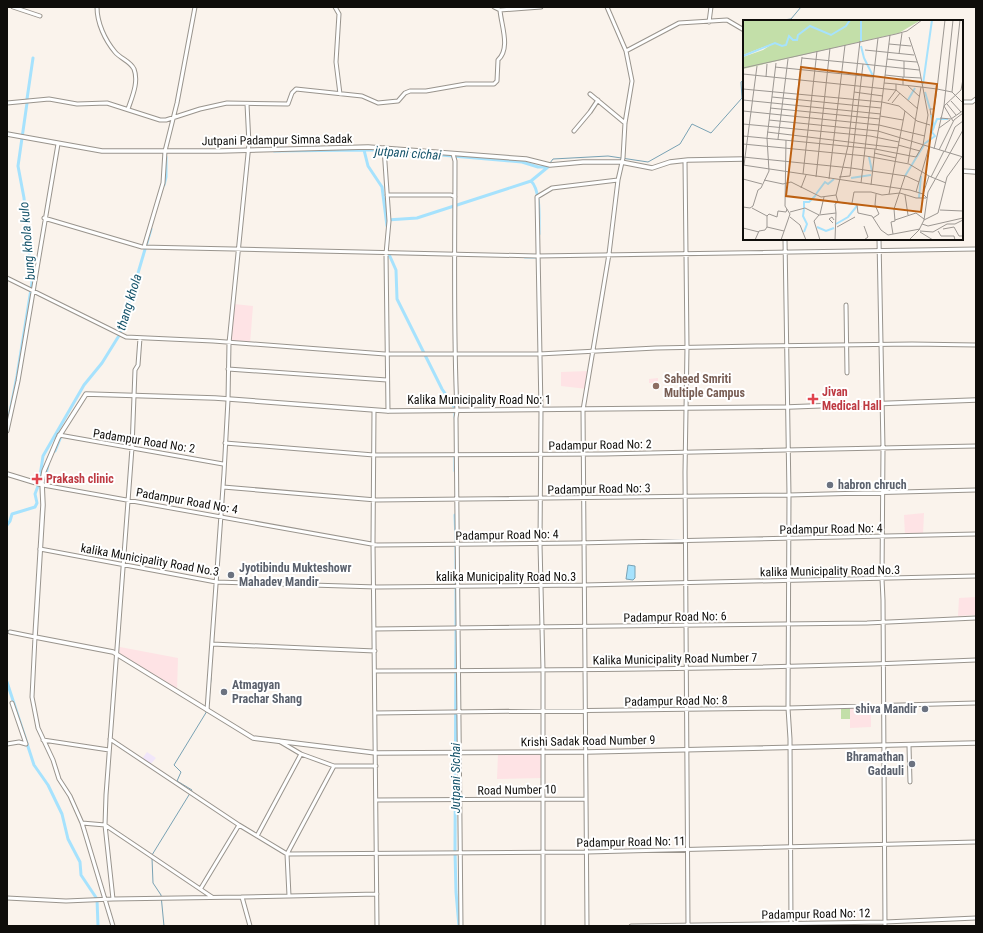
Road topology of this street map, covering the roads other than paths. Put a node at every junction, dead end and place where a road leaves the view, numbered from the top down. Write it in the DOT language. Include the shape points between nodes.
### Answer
graph roads {
  1 [pos="13,7"];
  2 [pos="97,7"];
  3 [pos="195,7"];
  4 [pos="335,7"];
  5 [pos="494,7"];
  6 [pos="541,7"];
  7 [pos="608,7"];
  8 [pos="711,7"];
  9 [pos="500,10"];
  10 [pos="40,16"];
  11 [pos="709,22"];
  12 [pos="743,29"];
  13 [pos="626,51"];
  14 [pos="340,94"];
  15 [pos="590,94"];
  16 [pos="976,99"];
  17 [pos="598,100"];
  18 [pos="963,102"];
  19 [pos="7,103"];
  20 [pos="247,104"];
  21 [pos="128,109"];
  22 [pos="171,119"];
  23 [pos="625,123"];
  24 [pos="574,131"];
  25 [pos="7,134"];
  26 [pos="58,144"];
  27 [pos="384,148"];
  28 [pos="164,151"];
  29 [pos="248,152"];
  30 [pos="453,154"];
  31 [pos="743,159"];
  32 [pos="685,161"];
  33 [pos="621,162"];
  34 [pos="963,170"];
  35 [pos="976,172"];
  36 [pos="618,180"];
  37 [pos="387,195"];
  38 [pos="455,197"];
  39 [pos="44,218"];
  40 [pos="785,240"];
  41 [pos="879,240"];
  42 [pos="146,247"];
  43 [pos="976,249"];
  44 [pos="237,250"];
  45 [pos="880,250"];
  46 [pos="386,252"];
  47 [pos="785,252"];
  48 [pos="454,253"];
  49 [pos="609,254"];
  50 [pos="686,254"];
  51 [pos="538,257"];
  52 [pos="7,278"];
  53 [pos="32,290"];
  54 [pos="846,305"];
  55 [pos="140,338"];
  56 [pos="229,342"];
  57 [pos="846,345"];
  58 [pos="881,345"];
  59 [pos="976,345"];
  60 [pos="786,346"];
  61 [pos="687,347"];
  62 [pos="594,352"];
  63 [pos="387,354"];
  64 [pos="455,354"];
  65 [pos="539,354"];
  66 [pos="228,369"];
  67 [pos="847,373"];
  68 [pos="387,380"];
  69 [pos="135,395"];
  70 [pos="228,400"];
  71 [pos="976,400"];
  72 [pos="883,405"];
  73 [pos="788,407"];
  74 [pos="687,408"];
  75 [pos="541,410"];
  76 [pos="583,410"];
  77 [pos="374,411"];
  78 [pos="388,411"];
  79 [pos="458,411"];
  80 [pos="7,430"];
  81 [pos="61,435"];
  82 [pos="225,443"];
  83 [pos="976,446"];
  84 [pos="132,448"];
  85 [pos="883,448"];
  86 [pos="789,451"];
  87 [pos="686,452"];
  88 [pos="540,454"];
  89 [pos="584,454"];
  90 [pos="374,455"];
  91 [pos="457,455"];
  92 [pos="223,464"];
  93 [pos="7,474"];
  94 [pos="43,485"];
  95 [pos="223,487"];
  96 [pos="976,490"];
  97 [pos="883,494"];
  98 [pos="789,496"];
  99 [pos="686,497"];
  100 [pos="584,498"];
  101 [pos="374,499"];
  102 [pos="457,499"];
  103 [pos="540,499"];
  104 [pos="128,500"];
  105 [pos="221,516"];
  106 [pos="976,534"];
  107 [pos="882,537"];
  108 [pos="788,539"];
  109 [pos="687,541"];
  110 [pos="373,543"];
  111 [pos="584,543"];
  112 [pos="457,544"];
  113 [pos="540,544"];
  114 [pos="40,549"];
  115 [pos="123,564"];
  116 [pos="976,576"];
  117 [pos="882,579"];
  118 [pos="788,581"];
  119 [pos="216,582"];
  120 [pos="686,583"];
  121 [pos="541,585"];
  122 [pos="584,585"];
  123 [pos="458,586"];
  124 [pos="374,587"];
  125 [pos="976,618"];
  126 [pos="883,622"];
  127 [pos="788,624"];
  128 [pos="686,626"];
  129 [pos="584,627"];
  130 [pos="458,628"];
  131 [pos="541,628"];
  132 [pos="374,629"];
  133 [pos="10,632"];
  134 [pos="35,637"];
  135 [pos="212,644"];
  136 [pos="375,651"];
  137 [pos="116,654"];
  138 [pos="976,660"];
  139 [pos="883,664"];
  140 [pos="790,666"];
  141 [pos="686,668"];
  142 [pos="458,670"];
  143 [pos="542,670"];
  144 [pos="584,670"];
  145 [pos="375,671"];
  146 [pos="12,703"];
  147 [pos="976,703"];
  148 [pos="883,706"];
  149 [pos="788,708"];
  150 [pos="208,710"];
  151 [pos="687,710"];
  152 [pos="585,712"];
  153 [pos="376,713"];
  154 [pos="459,713"];
  155 [pos="543,713"];
  156 [pos="43,740"];
  157 [pos="111,740"];
  158 [pos="279,741"];
  159 [pos="976,743"];
  160 [pos="7,744"];
  161 [pos="884,746"];
  162 [pos="909,746"];
  163 [pos="790,747"];
  164 [pos="109,750"];
  165 [pos="687,750"];
  166 [pos="542,752"];
  167 [pos="586,752"];
  168 [pos="376,753"];
  169 [pos="460,753"];
  170 [pos="301,754"];
  171 [pos="334,766"];
  172 [pos="376,766"];
  173 [pos="910,782"];
  174 [pos="542,799"];
  175 [pos="586,799"];
  176 [pos="376,800"];
  177 [pos="459,800"];
  178 [pos="82,823"];
  179 [pos="105,825"];
  180 [pos="238,825"];
  181 [pos="258,836"];
  182 [pos="976,842"];
  183 [pos="884,846"];
  184 [pos="791,848"];
  185 [pos="688,850"];
  186 [pos="587,852"];
  187 [pos="376,853"];
  188 [pos="459,853"];
  189 [pos="543,853"];
  190 [pos="287,854"];
  191 [pos="201,888"];
  192 [pos="377,894"];
  193 [pos="289,896"];
  194 [pos="212,897"];
  195 [pos="242,897"];
  196 [pos="7,898"];
  197 [pos="105,899"];
  198 [pos="114,899"];
  199 [pos="976,918"];
  200 [pos="885,924"];
  201 [pos="791,925"];
  202 [pos="113,926"];
  203 [pos="250,926"];
  204 [pos="377,926"];
  205 [pos="461,926"];
  206 [pos="543,926"];
  207 [pos="587,926"];
  208 [pos="631,926"];
  209 [pos="688,926"];
  1 -- 10 [label="street"];
  2 -- 21 [label="street" via="97,16 103,33 116,53 131,64 134,70 135,88"];
  3 -- 22 [label="street" via="177,103"];
  4 -- 14 [label="street" via="339,14 336,62"];
  5 -- 9 [label="street"];
  6 -- 9 [label="street"];
  7 -- 13 [label="street"];
  8 -- 11 [label="street"];
  9 -- 14 [label="street" via="504,46 503,55 498,60 497,82 494,84 466,84 410,91 398,101 378,103 362,96"];
  11 -- 12 [label="street" via="727,20"];
  11 -- 13 [label="street" via="679,24"];
  13 -- 23 [label="street" via="632,81"];
  14 -- 20 [label="street" via="296,89 288,104"];
  15 -- 17 [label="street"];
  16 -- 18 [label="street" via="972,102"];
  17 -- 23 [label="street"];
  17 -- 24 [label="street"];
  19 -- 21 [label="street" via="48,99 77,104 107,103"];
  20 -- 22 [label="street" via="239,102 215,105"];
  20 -- 29 [label="street" via="250,135"];
  21 -- 22 [label="street" via="160,120"];
  22 -- 28 [label="street"];
  23 -- 33 [label="street"];
  25 -- 26 [label="street, Jutpani Padampur Simna Sadak"];
  26 -- 28 [label="street, Jutpani Padampur Simna Sadak" via="102,151"];
  26 -- 39 [label="street"];
  27 -- 29 [label="street, Jutpani Padampur Simna Sadak"];
  27 -- 30 [label="street, Jutpani Padampur Simna Sadak"];
  27 -- 37 [label="street"];
  28 -- 29 [label="street, Jutpani Padampur Simna Sadak"];
  28 -- 42 [label="street" via="163,183"];
  29 -- 44 [label="street"];
  30 -- 33 [label="street, Jutpani Padampur Simna Sadak" via="526,159 550,165"];
  30 -- 38 [label="street"];
  31 -- 32 [label="street, Jutpani Padampur Simna Sadak"];
  32 -- 33 [label="street, Jutpani Padampur Simna Sadak" via="670,162 652,168"];
  32 -- 50 [label="street"];
  33 -- 36 [label="street"];
  34 -- 35 [label="street"];
  36 -- 49 [label="street"];
  36 -- 51 [label="street" via="552,188 538,196"];
  37 -- 38 [label="street"];
  37 -- 46 [label="street"];
  38 -- 48 [label="street"];
  39 -- 42 [label="street"];
  39 -- 53 [label="street"];
  40 -- 47 [label="street"];
  41 -- 45 [label="street"];
  42 -- 44 [label="street"];
  43 -- 45 [label="street"];
  44 -- 46 [label="street"];
  44 -- 56 [label="street"];
  45 -- 47 [label="street"];
  45 -- 58 [label="street"];
  46 -- 48 [label="street"];
  46 -- 63 [label="street"];
  47 -- 50 [label="street"];
  47 -- 60 [label="street"];
  48 -- 51 [label="street"];
  48 -- 64 [label="street"];
  49 -- 50 [label="street"];
  49 -- 51 [label="street"];
  49 -- 62 [label="street"];
  50 -- 61 [label="street"];
  51 -- 65 [label="street"];
  52 -- 53 [label="street"];
  53 -- 55 [label="street" via="126,337"];
  53 -- 80 [label="street" via="18,381"];
  54 -- 57 [label="street"];
  55 -- 56 [label="street"];
  55 -- 69 [label="street" via="138,365 135,370"];
  56 -- 63 [label="street"];
  56 -- 66 [label="street"];
  57 -- 58 [label="street"];
  57 -- 60 [label="street"];
  57 -- 67 [label="street"];
  58 -- 59 [label="street"];
  58 -- 72 [label="street"];
  60 -- 61 [label="street"];
  60 -- 73 [label="street"];
  61 -- 62 [label="street"];
  61 -- 74 [label="street"];
  62 -- 65 [label="street"];
  62 -- 76 [label="street"];
  63 -- 64 [label="street"];
  63 -- 68 [label="street"];
  64 -- 65 [label="street"];
  64 -- 79 [label="street"];
  65 -- 75 [label="street"];
  66 -- 68 [label="street"];
  66 -- 70 [label="street"];
  68 -- 78 [label="street"];
  69 -- 70 [label="street, Kalika Municipality Road No: 1"];
  69 -- 81 [label="street, Kalika Municipality Road No: 1" via="86,394"];
  69 -- 84 [label="street"];
  70 -- 77 [label="street, Kalika Municipality Road No: 1"];
  70 -- 82 [label="street"];
  71 -- 72 [label="street, Kalika Municipality Road No: 1"];
  72 -- 73 [label="street, Kalika Municipality Road No: 1"];
  72 -- 85 [label="street"];
  73 -- 74 [label="street, Kalika Municipality Road No: 1"];
  73 -- 86 [label="street"];
  74 -- 76 [label="street, Kalika Municipality Road No: 1"];
  74 -- 87 [label="street"];
  75 -- 76 [label="street, Kalika Municipality Road No: 1"];
  75 -- 79 [label="street, Kalika Municipality Road No: 1"];
  75 -- 88 [label="street"];
  76 -- 89 [label="street"];
  77 -- 78 [label="street, Kalika Municipality Road No: 1"];
  77 -- 90 [label="street"];
  78 -- 79 [label="street, Kalika Municipality Road No: 1"];
  79 -- 91 [label="street"];
  81 -- 84 [label="street, Padampur Road No: 2"];
  81 -- 94 [label="street, Kalika Municipality Road No: 1" via="44,471"];
  82 -- 90 [label="street, Padampur Road No: 2"];
  82 -- 92 [label="street"];
  83 -- 85 [label="street, Padampur Road No: 2"];
  84 -- 92 [label="street, Padampur Road No: 2"];
  84 -- 104 [label="street"];
  85 -- 86 [label="street, Padampur Road No: 2"];
  85 -- 97 [label="street"];
  86 -- 87 [label="street, Padampur Road No: 2"];
  86 -- 98 [label="street"];
  87 -- 89 [label="street, Padampur Road No: 2"];
  87 -- 99 [label="street"];
  88 -- 89 [label="street, Padampur Road No: 2"];
  88 -- 91 [label="street, Padampur Road No: 2"];
  88 -- 103 [label="street"];
  89 -- 100 [label="street"];
  90 -- 91 [label="street, Padampur Road No: 2"];
  90 -- 101 [label="street"];
  91 -- 102 [label="street"];
  92 -- 95 [label="street"];
  93 -- 94 [label="street"];
  94 -- 104 [label="street, Padampur Road No: 4"];
  94 -- 114 [label="street, Kalika Municipality Road No: 1"];
  95 -- 101 [label="street, Padampur Road No: 3"];
  95 -- 105 [label="street"];
  96 -- 97 [label="street, Padampur Road No: 3"];
  97 -- 98 [label="street, Padampur Road No: 3"];
  97 -- 107 [label="street"];
  98 -- 99 [label="street, Padampur Road No: 3"];
  98 -- 108 [label="street"];
  99 -- 100 [label="street, Padampur Road No: 3"];
  99 -- 109 [label="street"];
  100 -- 103 [label="street, Padampur Road No: 3"];
  100 -- 111 [label="street"];
  101 -- 102 [label="street, Padampur Road No: 3"];
  101 -- 110 [label="street"];
  102 -- 103 [label="street, Padampur Road No: 3"];
  102 -- 112 [label="street"];
  103 -- 113 [label="street"];
  104 -- 105 [label="street, Padampur Road No: 4"];
  104 -- 115 [label="street"];
  105 -- 110 [label="street, Padampur Road No: 4"];
  105 -- 119 [label="street"];
  106 -- 107 [label="street, Padampur Road No: 4"];
  107 -- 108 [label="street, Padampur Road No: 4"];
  107 -- 117 [label="street"];
  108 -- 109 [label="street, Padampur Road No: 4"];
  108 -- 118 [label="street"];
  109 -- 111 [label="street, Padampur Road No: 4"];
  109 -- 120 [label="street"];
  110 -- 112 [label="street, Padampur Road No: 4"];
  110 -- 124 [label="street"];
  111 -- 113 [label="street, Padampur Road No: 4"];
  111 -- 122 [label="street"];
  112 -- 113 [label="street, Padampur Road No: 4"];
  112 -- 123 [label="street"];
  113 -- 121 [label="street"];
  114 -- 115 [label="street, kalika Municipality Road No.3"];
  114 -- 134 [label="street, Kalika Municipality Road No: 1"];
  115 -- 119 [label="street, kalika Municipality Road No.3"];
  115 -- 137 [label="street"];
  116 -- 117 [label="street, kalika Municipality Road No.3"];
  117 -- 118 [label="street, kalika Municipality Road No.3"];
  117 -- 126 [label="street"];
  118 -- 120 [label="street, kalika Municipality Road No.3"];
  118 -- 127 [label="street"];
  119 -- 124 [label="street, kalika Municipality Road No.3"];
  119 -- 135 [label="street"];
  120 -- 122 [label="street, kalika Municipality Road No.3"];
  120 -- 128 [label="street"];
  121 -- 122 [label="street, kalika Municipality Road No.3"];
  121 -- 123 [label="street, kalika Municipality Road No.3"];
  121 -- 131 [label="street"];
  122 -- 129 [label="street"];
  123 -- 124 [label="street, kalika Municipality Road No.3"];
  123 -- 130 [label="street"];
  124 -- 132 [label="street"];
  125 -- 126 [label="street, Padampur Road No: 6"];
  126 -- 127 [label="street, Padampur Road No: 6"];
  126 -- 139 [label="street"];
  127 -- 128 [label="street, Padampur Road No: 6"];
  127 -- 140 [label="street"];
  128 -- 129 [label="street, Padampur Road No: 6"];
  128 -- 141 [label="street"];
  129 -- 131 [label="street, Padampur Road No: 6"];
  129 -- 144 [label="street"];
  130 -- 131 [label="street, Padampur Road No: 6"];
  130 -- 132 [label="street, Padampur Road No: 6"];
  130 -- 142 [label="street"];
  131 -- 143 [label="street"];
  132 -- 136 [label="street"];
  133 -- 134 [label="street"];
  134 -- 137 [label="street"];
  134 -- 156 [label="street" via="32,697"];
  135 -- 136 [label="street"];
  135 -- 150 [label="street"];
  136 -- 145 [label="street"];
  137 -- 150 [label="street, Krishi Sadak Road Number 9"];
  137 -- 157 [label="street"];
  138 -- 139 [label="street, Kalika Municipality Road Number 7"];
  139 -- 140 [label="street, Kalika Municipality Road Number 7"];
  139 -- 148 [label="street"];
  140 -- 141 [label="street, Kalika Municipality Road Number 7"];
  140 -- 149 [label="street"];
  141 -- 144 [label="street, Kalika Municipality Road Number 7"];
  141 -- 151 [label="street"];
  142 -- 143 [label="street, Kalika Municipality Road Number 7"];
  142 -- 145 [label="street, Kalika Municipality Road Number 7"];
  142 -- 154 [label="street"];
  143 -- 144 [label="street, Kalika Municipality Road Number 7"];
  143 -- 155 [label="street"];
  144 -- 152 [label="street"];
  145 -- 153 [label="street"];
  146 -- 160 [label="street" via="26,744"];
  147 -- 148 [label="street, Padampur Road No: 8"];
  148 -- 149 [label="street, Padampur Road No: 8"];
  148 -- 161 [label="street"];
  149 -- 151 [label="street, Padampur Road No: 8"];
  149 -- 163 [label="street"];
  150 -- 158 [label="street, Krishi Sadak Road Number 9" via="254,738"];
  151 -- 152 [label="street, Padampur Road No: 8"];
  151 -- 165 [label="street"];
  152 -- 155 [label="street, Padampur Road No: 8"];
  152 -- 167 [label="street"];
  153 -- 154 [label="street, Padampur Road No: 8"];
  153 -- 168 [label="street"];
  154 -- 155 [label="street, Padampur Road No: 8"];
  154 -- 169 [label="street"];
  155 -- 166 [label="street"];
  156 -- 164 [label="street"];
  156 -- 178 [label="street" via="59,779"];
  157 -- 164 [label="street"];
  157 -- 180 [label="street"];
  158 -- 168 [label="street, Krishi Sadak Road Number 9"];
  158 -- 170 [label="street"];
  159 -- 162 [label="street, Krishi Sadak Road Number 9"];
  161 -- 162 [label="street, Krishi Sadak Road Number 9"];
  161 -- 163 [label="street, Krishi Sadak Road Number 9"];
  161 -- 183 [label="street"];
  162 -- 173 [label="street"];
  163 -- 165 [label="street, Krishi Sadak Road Number 9"];
  163 -- 184 [label="street"];
  164 -- 179 [label="street"];
  165 -- 167 [label="street, Krishi Sadak Road Number 9"];
  165 -- 185 [label="street"];
  166 -- 167 [label="street, Krishi Sadak Road Number 9"];
  166 -- 169 [label="street, Krishi Sadak Road Number 9"];
  166 -- 174 [label="street"];
  167 -- 175 [label="street"];
  168 -- 169 [label="street, Krishi Sadak Road Number 9"];
  168 -- 172 [label="street"];
  169 -- 177 [label="street"];
  170 -- 171 [label="street"];
  170 -- 181 [label="street"];
  171 -- 172 [label="street"];
  171 -- 190 [label="street"];
  172 -- 176 [label="street"];
  174 -- 175 [label="street, Road Number 10"];
  174 -- 177 [label="street, Road Number 10"];
  174 -- 189 [label="street"];
  175 -- 186 [label="street"];
  176 -- 177 [label="street, Road Number 10"];
  176 -- 187 [label="street"];
  177 -- 188 [label="street"];
  178 -- 179 [label="street"];
  178 -- 197 [label="street"];
  179 -- 191 [label="street"];
  179 -- 198 [label="street"];
  180 -- 181 [label="street"];
  180 -- 191 [label="street"];
  181 -- 190 [label="street"];
  182 -- 183 [label="street, Padampur Road No: 11"];
  183 -- 184 [label="street, Padampur Road No: 11"];
  183 -- 200 [label="street"];
  184 -- 185 [label="street, Padampur Road No: 11"];
  184 -- 201 [label="street"];
  185 -- 186 [label="street, Padampur Road No: 11"];
  185 -- 209 [label="street"];
  186 -- 189 [label="street, Padampur Road No: 11"];
  186 -- 207 [label="street"];
  187 -- 188 [label="street, Padampur Road No: 11"];
  187 -- 190 [label="street, Padampur Road No: 11"];
  187 -- 192 [label="street"];
  188 -- 189 [label="street, Padampur Road No: 11"];
  188 -- 205 [label="street"];
  189 -- 206 [label="street"];
  190 -- 193 [label="street"];
  191 -- 194 [label="street"];
  192 -- 193 [label="street"];
  192 -- 204 [label="street"];
  193 -- 195 [label="street"];
  194 -- 195 [label="street"];
  194 -- 198 [label="street"];
  195 -- 203 [label="street"];
  196 -- 197 [label="street"];
  197 -- 198 [label="street"];
  197 -- 202 [label="street"];
  199 -- 200 [label="street, Padampur Road No: 12"];
  200 -- 201 [label="street, Padampur Road No: 12"];
  201 -- 209 [label="street, Padampur Road No: 12"];
  208 -- 209 [label="street, Padampur Road No: 12"];
}
